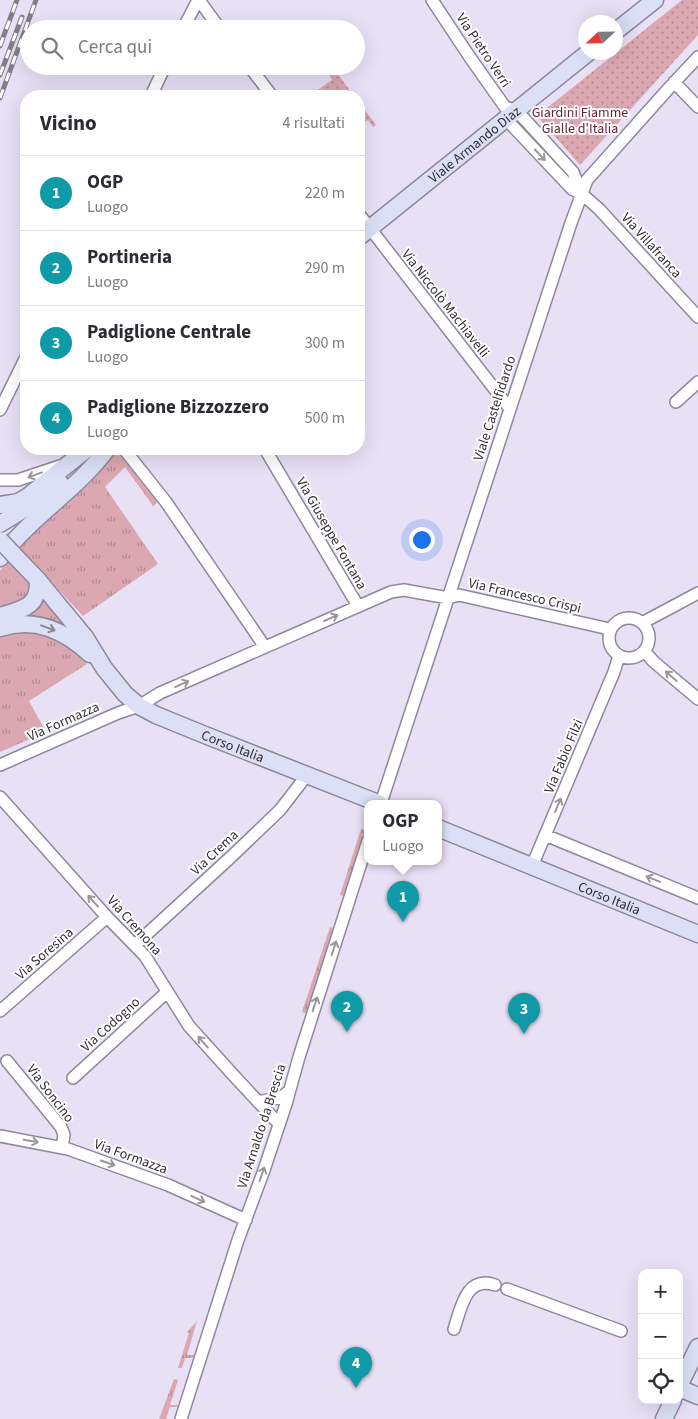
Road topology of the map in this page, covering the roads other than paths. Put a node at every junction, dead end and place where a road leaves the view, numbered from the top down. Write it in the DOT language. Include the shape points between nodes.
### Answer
graph roads {
  1 [pos="198,0"];
  2 [pos="432,0"];
  3 [pos="655,0"];
  4 [pos="638,5"];
  5 [pos="188,20"];
  6 [pos="213,20"];
  7 [pos="623,23"];
  8 [pos="698,58"];
  9 [pos="579,60"];
  10 [pos="161,75"];
  11 [pos="256,75"];
  12 [pos="674,82"];
  13 [pos="154,90"];
  14 [pos="267,90"];
  15 [pos="698,108"];
  16 [pos="512,115"];
  17 [pos="582,194"];
  18 [pos="365,232"];
  19 [pos="365,234"];
  20 [pos="698,317"];
  21 [pos="20,369"];
  22 [pos="698,382"];
  23 [pos="676,402"];
  24 [pos="510,409"];
  25 [pos="0,410"];
  26 [pos="79,455"];
  27 [pos="90,455"];
  28 [pos="102,455"];
  29 [pos="129,455"];
  30 [pos="269,455"];
  31 [pos="68,463"];
  32 [pos="86,473"];
  33 [pos="0,480"];
  34 [pos="0,506"];
  35 [pos="0,524"];
  36 [pos="0,540"];
  37 [pos="0,544"];
  38 [pos="8,558"];
  39 [pos="38,580"];
  40 [pos="698,593"];
  41 [pos="448,598"];
  42 [pos="358,606"];
  43 [pos="0,616"];
  44 [pos="642,623"];
  45 [pos="0,628"];
  46 [pos="610,631"];
  47 [pos="265,647"];
  48 [pos="645,652"];
  49 [pos="619,656"];
  50 [pos="104,668"];
  51 [pos="698,699"];
  52 [pos="139,706"];
  53 [pos="0,766"];
  54 [pos="307,775"];
  55 [pos="0,797"];
  56 [pos="371,800"];
  57 [pos="380,800"];
  58 [pos="442,830"];
  59 [pos="545,835"];
  60 [pos="364,854"];
  61 [pos="532,866"];
  62 [pos="698,898"];
  63 [pos="108,917"];
  64 [pos="696,930"];
  65 [pos="135,945"];
  66 [pos="167,992"];
  67 [pos="0,1011"];
  68 [pos="7,1061"];
  69 [pos="73,1078"];
  70 [pos="290,1091"];
  71 [pos="258,1102"];
  72 [pos="279,1124"];
  73 [pos="0,1136"];
  74 [pos="62,1147"];
  75 [pos="246,1220"];
  76 [pos="454,1328"];
  77 [pos="621,1330"];
  78 [pos="698,1347"];
  79 [pos="694,1364"];
  80 [pos="683,1381"];
  81 [pos="683,1389"];
  82 [pos="698,1396"];
  83 [pos="671,1404"];
  84 [pos="181,1419"];
  85 [pos="664,1419"];
  1 -- 5 [label="street"];
  1 -- 6 [label="street"];
  2 -- 16 [label="street, Via Pietro Verri"];
  3 -- 4 [label="street"];
  4 -- 7 [label="street"];
  8 -- 12 [label="street, Viale Castelfidardo"];
  9 -- 16 [label="street, Viale Armando Diaz"];
  10 -- 13 [label="street"];
  11 -- 14 [label="street"];
  12 -- 15 [label="street"];
  12 -- 17 [label="street, Viale Castelfidardo" via="587,180"];
  16 -- 17 [label="street, Via Pietro Verri" via="573,172"];
  16 -- 18 [label="street, Viale Armando Diaz"];
  17 -- 20 [label="street, Via Villafranca"];
  17 -- 24 [label="street, Viale Castelfidardo"];
  19 -- 24 [label="street, Via Niccolò Machiavelli"];
  21 -- 25 [label="street"];
  22 -- 23 [label="street"];
  24 -- 41 [label="street, Viale Castelfidardo"];
  26 -- 31 [label="street"];
  27 -- 35 [label="street" via="48,494"];
  28 -- 32 [label="street"];
  29 -- 47 [label="street" via="166,502"];
  30 -- 42 [label="street, Via Giuseppe Fontana"];
  31 -- 33 [label="street, one-way" via="18,480"];
  31 -- 34 [label="street" via="27,497"];
  32 -- 37 [label="street"];
  32 -- 38 [label="street" via="26,527"];
  36 -- 38 [label="street, bridge"];
  38 -- 39 [label="street"];
  39 -- 43 [label="street" via="32,603"];
  39 -- 50 [label="street" via="85,637"];
  40 -- 44 [label="street"];
  41 -- 42 [label="street, Via Francesco Crispi" via="400,590"];
  41 -- 46 [label="street, Via Francesco Crispi" via="459,595"];
  41 -- 57 [label="street, Viale Castelfidardo"];
  47 -- 42 [label="street, Via Francesco Crispi, one-way"];
  44 -- 46 [label="street" via="626,618"];
  44 -- 48 [label="street" via="650,635"];
  45 -- 50 [label="street, one-way" via="25,623 49,628 77,643"];
  46 -- 49 [label="street" via="610,645"];
  52 -- 47 [label="street, Via Francesco Crispi, one-way" via="160,693"];
  48 -- 49 [label="street" via="632,659"];
  51 -- 48 [label="street, one-way"];
  59 -- 49 [label="street, Via Fabio Filzi, one-way"];
  50 -- 52 [label="street, Corso Italia"];
  52 -- 53 [label="street, Via Formazza"];
  52 -- 54 [label="street, Corso Italia"];
  54 -- 56 [label="street, Corso Italia"];
  54 -- 65 [label="street, Via Crema" via="280,810"];
  63 -- 55 [label="street, Via Cremona, one-way"];
  58 -- 61 [label="street, Corso Italia"];
  59 -- 61 [label="street, Via Fabio Filzi"];
  62 -- 59 [label="street, one-way"];
  70 -- 60 [label="street, Via Arnaldo da Brescia, one-way"];
  61 -- 64 [label="street, Corso Italia"];
  63 -- 65 [label="street, Via Cremona"];
  63 -- 67 [label="street, Via Soresina"];
  65 -- 66 [label="street, Via Cremona"];
  66 -- 69 [label="street, Via Codogno"];
  71 -- 66 [label="street, Via Cremona, one-way" via="189,1026"];
  68 -- 74 [label="street, Via Soncino" via="61,1127 64,1136"];
  70 -- 71 [label="street"];
  70 -- 72 [label="street, Via Arnaldo da Brescia"];
  71 -- 72 [label="street, Via Cremona"];
  75 -- 72 [label="street, Via Arnaldo da Brescia, one-way"];
  73 -- 74 [label="street, Via Formazza, one-way"];
  74 -- 75 [label="street, Via Formazza, one-way" via="168,1185"];
  75 -- 84 [label="street, Via Arnaldo da Brescia"];
  76 -- 77 [label="street" via="462,1301 470,1289 488,1282"];
  78 -- 79 [label="street"];
  79 -- 80 [label="street"];
  81 -- 82 [label="street"];
  83 -- 85 [label="street"];
}
